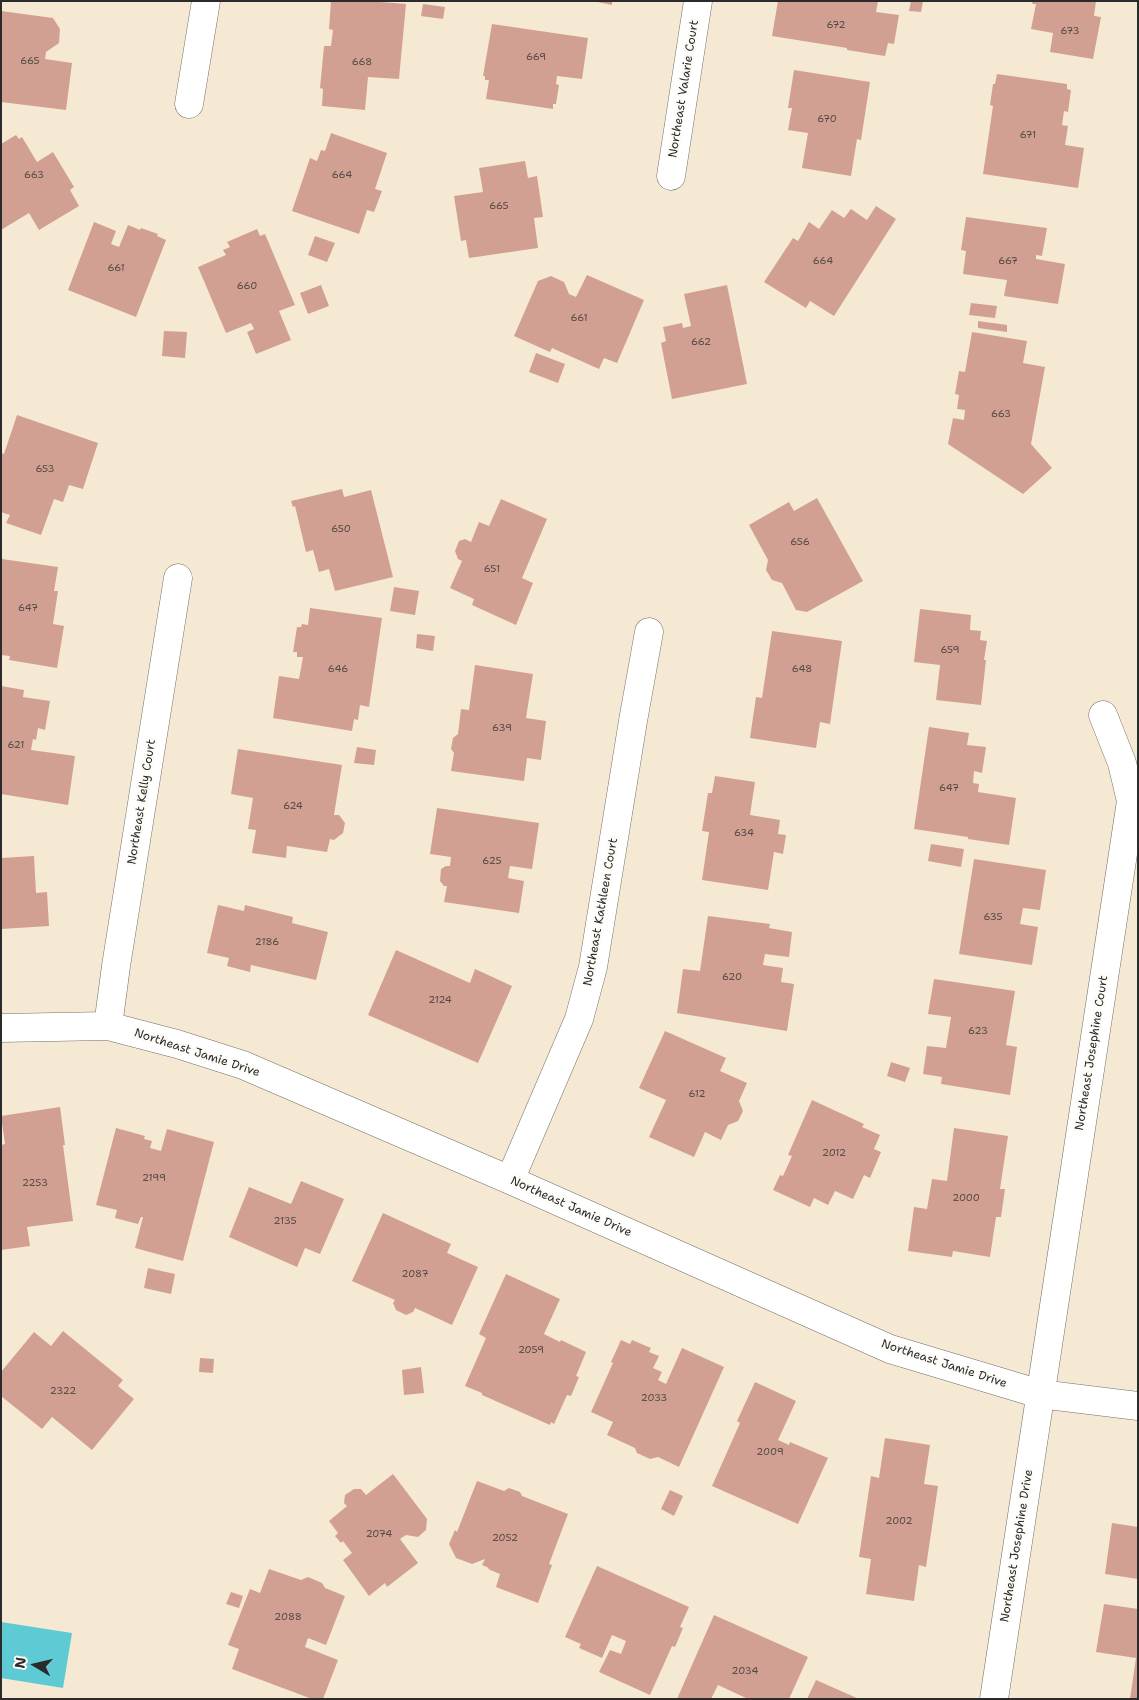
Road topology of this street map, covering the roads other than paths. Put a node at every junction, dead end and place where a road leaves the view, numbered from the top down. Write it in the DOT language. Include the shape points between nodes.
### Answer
graph roads {
  1 [pos="206,1"];
  2 [pos="698,1"];
  3 [pos="189,104"];
  4 [pos="671,176"];
  5 [pos="178,578"];
  6 [pos="649,632"];
  7 [pos="1103,715"];
  8 [pos="108,1026"];
  9 [pos="1,1028"];
  10 [pos="510,1180"];
  11 [pos="1040,1394"];
  12 [pos="1138,1406"];
  13 [pos="994,1699"];
  1 -- 3 [label="street"];
  2 -- 4 [label="street, Northeast Valarie Court"];
  5 -- 8 [label="street, Northeast Kelly Court"];
  6 -- 10 [label="street, Northeast Kathleen Court" via="590,981 579,1019"];
  7 -- 11 [label="street, Northeast Josephine Court" via="1122,763 1131,801"];
  8 -- 9 [label="street, Northeast Jamie Drive"];
  8 -- 10 [label="street, Northeast Jamie Drive" via="243,1065"];
  10 -- 11 [label="street, Northeast Jamie Drive" via="890,1349"];
  11 -- 12 [label="street, Northeast Jamie Drive"];
  11 -- 13 [label="street, Northeast Josephine Drive"];
}
